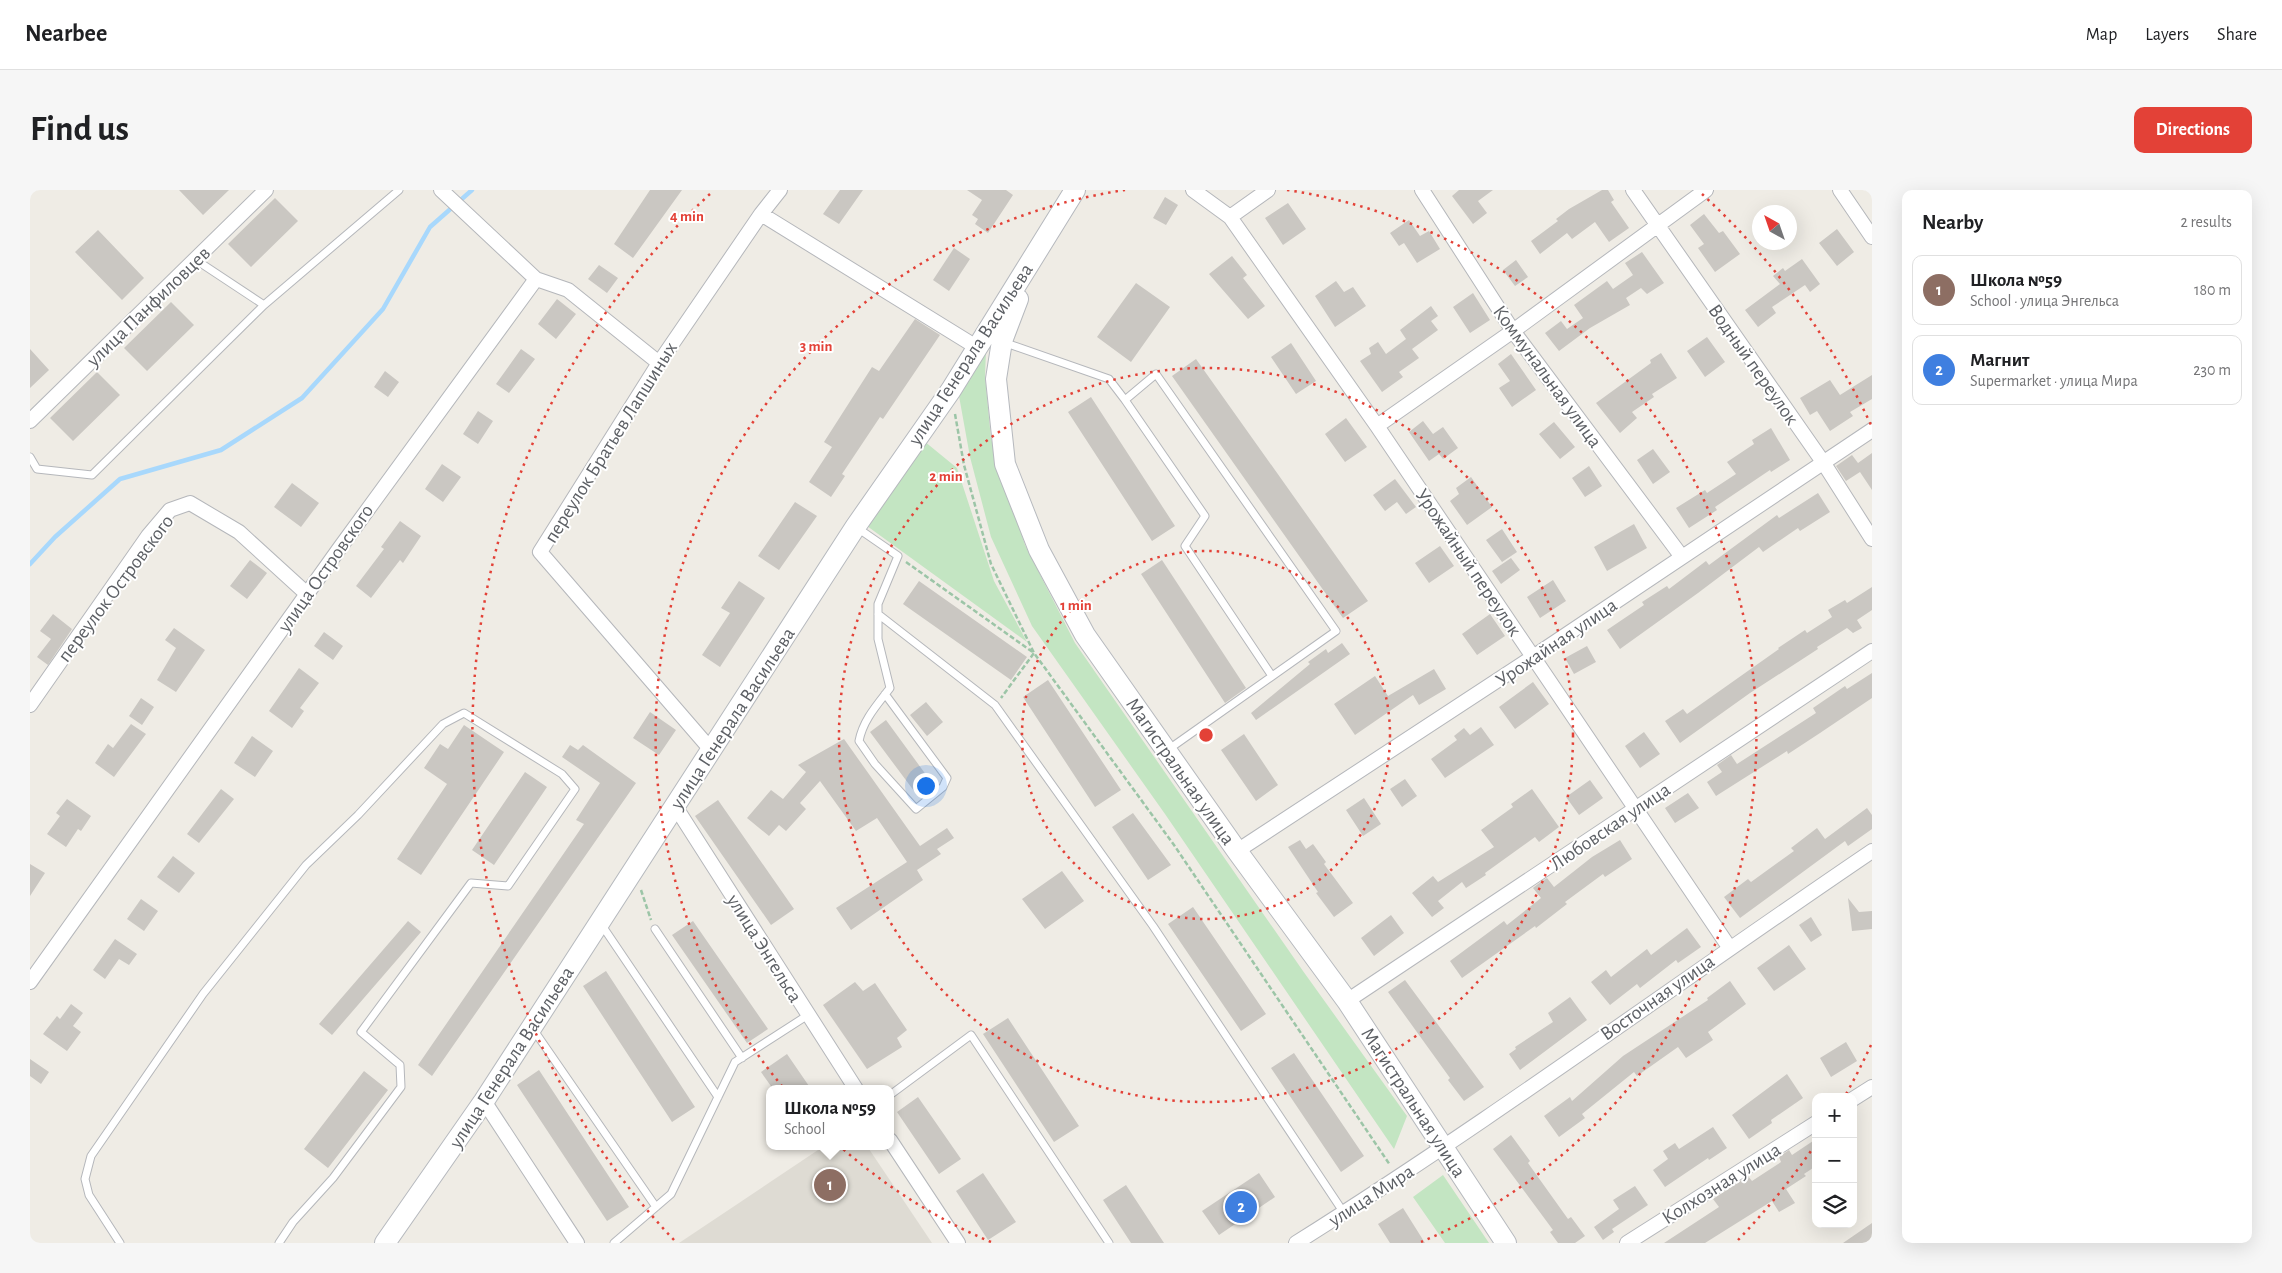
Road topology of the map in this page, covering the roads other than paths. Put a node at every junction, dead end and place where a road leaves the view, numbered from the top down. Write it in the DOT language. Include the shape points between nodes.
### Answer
graph roads {
  1 [pos="266,190"];
  2 [pos="399,190"];
  3 [pos="441,190"];
  4 [pos="780,190"];
  5 [pos="1075,190"];
  6 [pos="1193,190"];
  7 [pos="1268,190"];
  8 [pos="1422,190"];
  9 [pos="1633,190"];
  10 [pos="1706,190"];
  11 [pos="1840,190"];
  12 [pos="761,214"];
  13 [pos="1230,217"];
  14 [pos="1658,226"];
  15 [pos="1872,237"];
  16 [pos="1034,254"];
  17 [pos="196,260"];
  18 [pos="536,279"];
  19 [pos="264,305"];
  20 [pos="1513,331"];
  21 [pos="1002,341"];
  22 [pos="978,348"];
  23 [pos="659,363"];
  24 [pos="1125,400"];
  25 [pos="30,421"];
  26 [pos="1376,426"];
  27 [pos="1872,430"];
  28 [pos="30,457"];
  29 [pos="1822,462"];
  30 [pos="856,526"];
  31 [pos="1872,539"];
  32 [pos="1682,557"];
  33 [pos="307,594"];
  34 [pos="878,614"];
  35 [pos="1872,651"];
  36 [pos="1533,658"];
  37 [pos="1272,676"];
  38 [pos="885,694"];
  39 [pos="30,705"];
  40 [pos="1166,751"];
  41 [pos="712,752"];
  42 [pos="674,806"];
  43 [pos="1634,809"];
  44 [pos="1872,850"];
  45 [pos="1237,851"];
  46 [pos="599,922"];
  47 [pos="655,929"];
  48 [pos="1729,947"];
  49 [pos="30,982"];
  50 [pos="1347,1001"];
  51 [pos="808,1015"];
  52 [pos="532,1027"];
  53 [pos="742,1058"];
  54 [pos="853,1085"];
  55 [pos="1872,1087"];
  56 [pos="894,1092"];
  57 [pos="1857,1096"];
  58 [pos="718,1097"];
  59 [pos="484,1101"];
  60 [pos="1812,1126"];
  61 [pos="894,1146"];
  62 [pos="1444,1146"];
  63 [pos="656,1207"];
  64 [pos="1344,1213"];
  65 [pos="120,1243"];
  66 [pos="279,1243"];
  67 [pos="385,1243"];
  68 [pos="577,1243"];
  69 [pos="614,1243"];
  70 [pos="958,1243"];
  71 [pos="1109,1243"];
  72 [pos="1296,1243"];
  73 [pos="1506,1243"];
  74 [pos="1627,1243"];
  1 -- 17 [label="street, улица Панфиловцев"];
  2 -- 19 [label="lane"];
  3 -- 18 [label="street"];
  4 -- 12 [label="street, переулок Братьев Лапшиных"];
  5 -- 16 [label="main road, улица Генерала Васильева"];
  6 -- 13 [label="street, Урожайный переулок"];
  7 -- 13 [label="street"];
  8 -- 20 [label="street, Коммунальная улица"];
  9 -- 14 [label="street, Водный переулок"];
  10 -- 14 [label="street"];
  11 -- 15 [label="street"];
  12 -- 22 [label="street"];
  12 -- 23 [label="street, переулок Братьев Лапшиных"];
  13 -- 26 [label="street, Урожайный переулок"];
  14 -- 20 [label="street"];
  14 -- 29 [label="street, Водный переулок"];
  16 -- 21 [label="main road, Магистральная улица"];
  16 -- 22 [label="main road, улица Генерала Васильева"];
  17 -- 19 [label="lane"];
  17 -- 25 [label="street, улица Панфиловцев"];
  18 -- 23 [label="street" via="568,290"];
  18 -- 33 [label="street, улица Островского"];
  19 -- 28 [label="lane" via="92,475 37,469"];
  20 -- 26 [label="street"];
  20 -- 32 [label="street, Коммунальная улица"];
  21 -- 24 [label="lane" via="1109,379"];
  21 -- 40 [label="main road, Магистральная улица" via="996,380 1005,464 1039,550 1085,635"];
  22 -- 30 [label="main road, улица Генерала Васильева"];
  23 -- 41 [label="street, переулок Братьев Лапшиных" via="540,552"];
  24 -- 37 [label="lane" via="1205,516 1185,546"];
  24 -- 37 [label="lane" via="1156,374 1336,631"];
  26 -- 36 [label="street, Урожайный переулок"];
  27 -- 29 [label="street, Урожайная улица"];
  29 -- 31 [label="street, Водный переулок"];
  29 -- 32 [label="street, Урожайная улица"];
  30 -- 34 [label="lane" via="898,556 878,604"];
  30 -- 41 [label="main road, улица Генерала Васильева"];
  32 -- 36 [label="street, Урожайная улица"];
  33 -- 39 [label="street, переулок Островского" via="239,532 190,503 170,510 148,536"];
  33 -- 49 [label="street, улица Островского"];
  34 -- 38 [label="lane" via="878,640 890,688"];
  34 -- 64 [label="lane" via="995,705 1152,926"];
  35 -- 43 [label="street, Любовская улица"];
  36 -- 43 [label="street, Урожайный переулок"];
  36 -- 45 [label="street, Урожайная улица"];
  37 -- 40 [label="lane"];
  38 -- 38 [label="lane" via="862,727 859,741 875,764 916,809 944,786 946,778"];
  40 -- 45 [label="main road, Магистральная улица"];
  41 -- 42 [label="main road, улица Генерала Васильева"];
  42 -- 46 [label="main road, улица Генерала Васильева"];
  42 -- 51 [label="street, улица Энгельса"];
  43 -- 48 [label="street, Урожайный переулок"];
  43 -- 50 [label="street, Любовская улица"];
  44 -- 48 [label="street, Восточная улица"];
  45 -- 50 [label="main road, Магистральная улица"];
  46 -- 52 [label="main road, улица Генерала Васильева"];
  46 -- 58 [label="lane"];
  47 -- 53 [label="lane"];
  48 -- 62 [label="street, Восточная улица"];
  50 -- 62 [label="main road, Магистральная улица"];
  51 -- 53 [label="lane"];
  51 -- 54 [label="street, улица Энгельса"];
  52 -- 59 [label="main road, улица Генерала Васильева"];
  52 -- 63 [label="lane"];
  53 -- 58 [label="lane" via="735,1062"];
  55 -- 57 [label="street"];
  56 -- 71 [label="lane" via="971,1035"];
  58 -- 63 [label="lane" via="671,1194"];
  59 -- 67 [label="main road, улица Генерала Васильева"];
  59 -- 68 [label="street"];
  60 -- 74 [label="street, Колхозная улица"];
  61 -- 70 [label="street"];
  62 -- 64 [label="street, улица Мира"];
  62 -- 73 [label="main road, Магистральная улица"];
  63 -- 69 [label="lane"];
  64 -- 72 [label="street, улица Мира"];
  65 -- 66 [label="lane" via="89,1195 85,1178 91,1156 203,994 306,865 443,724 464,713 562,774 575,789 508,886 471,883 361,1032 400,1065 401,1087"];
}
